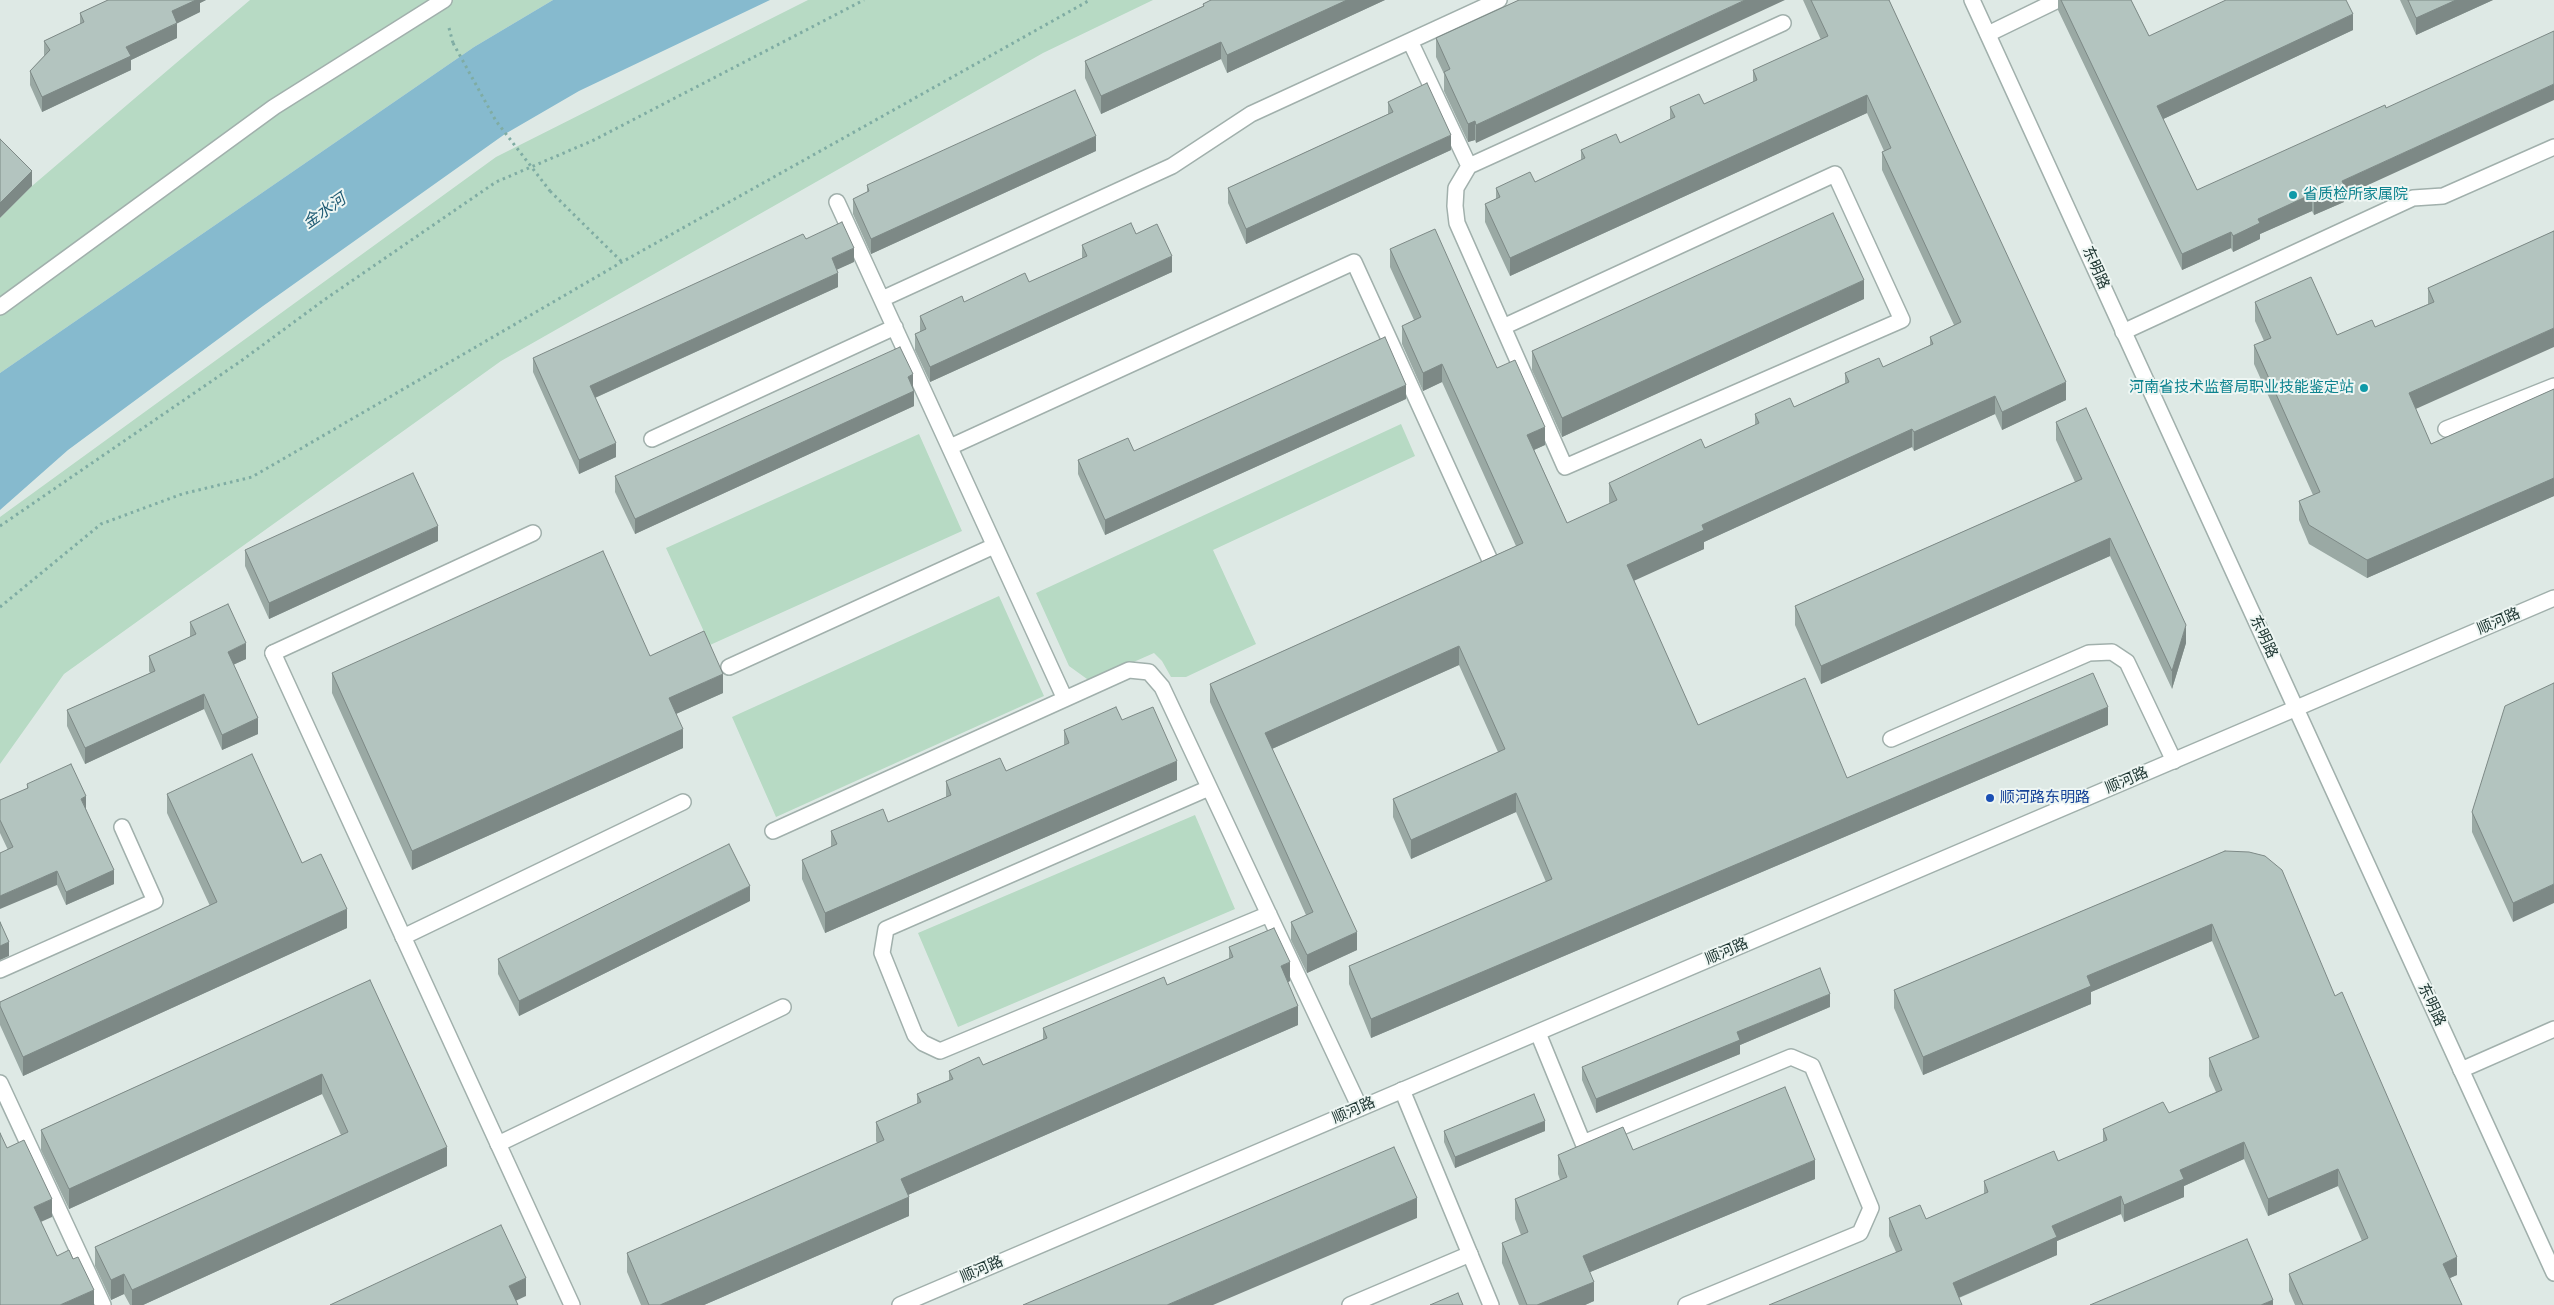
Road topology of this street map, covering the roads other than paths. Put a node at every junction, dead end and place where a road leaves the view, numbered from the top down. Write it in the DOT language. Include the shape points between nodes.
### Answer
graph roads {
  1 [pos="444,0"];
  2 [pos="1499,0"];
  3 [pos="1972,0"];
  4 [pos="2058,0"];
  5 [pos="1783,23"];
  6 [pos="1988,34"];
  7 [pos="1410,41"];
  8 [pos="2554,147"];
  9 [pos="1469,166"];
  10 [pos="838,202"];
  11 [pos="882,299"];
  12 [pos="0,307"];
  13 [pos="895,327"];
  14 [pos="1503,327"];
  15 [pos="2124,332"];
  16 [pos="2554,386"];
  17 [pos="2446,429"];
  18 [pos="652,439"];
  19 [pos="950,447"];
  20 [pos="533,533"];
  21 [pos="994,546"];
  22 [pos="1489,558"];
  23 [pos="2554,598"];
  24 [pos="730,667"];
  25 [pos="1065,700"];
  26 [pos="2296,709"];
  27 [pos="1891,739"];
  28 [pos="2174,761"];
  29 [pos="1210,788"];
  30 [pos="683,802"];
  31 [pos="122,827"];
  32 [pos="773,831"];
  33 [pos="1269,914"];
  34 [pos="403,938"];
  35 [pos="0,970"];
  36 [pos="784,1007"];
  37 [pos="2554,1029"];
  38 [pos="1538,1033"];
  39 [pos="2461,1070"];
  40 [pos="0,1083"];
  41 [pos="1402,1090"];
  42 [pos="1360,1108"];
  43 [pos="498,1144"];
  44 [pos="1470,1254"];
  45 [pos="2554,1273"];
  46 [pos="103,1305"];
  47 [pos="572,1305"];
  48 [pos="900,1305"];
  49 [pos="1350,1305"];
  50 [pos="1491,1305"];
  51 [pos="1686,1305"];
  1 -- 12 [label="street" via="274,107"];
  2 -- 7 [label="street"];
  3 -- 6 [label="street, 东明路"];
  4 -- 6 [label="street"];
  5 -- 9 [label="street"];
  6 -- 15 [label="street, 东明路"];
  7 -- 9 [label="street"];
  7 -- 11 [label="street" via="1251,114 1172,166"];
  8 -- 15 [label="street" via="2443,196 2414,198"];
  9 -- 14 [label="street" via="1456,188 1457,223"];
  10 -- 11 [label="street"];
  11 -- 13 [label="street"];
  13 -- 18 [label="street"];
  13 -- 19 [label="street"];
  14 -- 14 [label="street" via="1835,174 1902,320 1565,467"];
  15 -- 26 [label="street, 东明路"];
  16 -- 17 [label="street"];
  19 -- 21 [label="street"];
  19 -- 22 [label="street" via="1354,262"];
  20 -- 34 [label="street" via="273,653"];
  21 -- 24 [label="street"];
  21 -- 25 [label="street"];
  23 -- 26 [label="street, 顺河路"];
  25 -- 29 [label="street" via="1130,670 1149,672 1162,687"];
  25 -- 32 [label="street"];
  26 -- 28 [label="street, 顺河路"];
  26 -- 39 [label="street, 东明路"];
  27 -- 28 [label="street" via="2090,654 2112,652 2127,662"];
  28 -- 38 [label="street, 顺河路"];
  29 -- 33 [label="street"];
  29 -- 33 [label="street" via="886,929 882,953 915,1035 940,1051"];
  30 -- 34 [label="street"];
  31 -- 35 [label="street" via="155,901"];
  33 -- 42 [label="street"];
  34 -- 43 [label="street"];
  36 -- 43 [label="street"];
  37 -- 39 [label="street"];
  38 -- 41 [label="street, 顺河路"];
  38 -- 51 [label="street" via="1583,1143 1791,1057 1812,1066 1871,1208 1860,1233"];
  39 -- 45 [label="street, 东明路"];
  40 -- 46 [label="street"];
  41 -- 42 [label="street, 顺河路"];
  41 -- 44 [label="street"];
  42 -- 48 [label="street, 顺河路"];
  43 -- 47 [label="street"];
  44 -- 49 [label="street"];
  44 -- 50 [label="street"];
}
